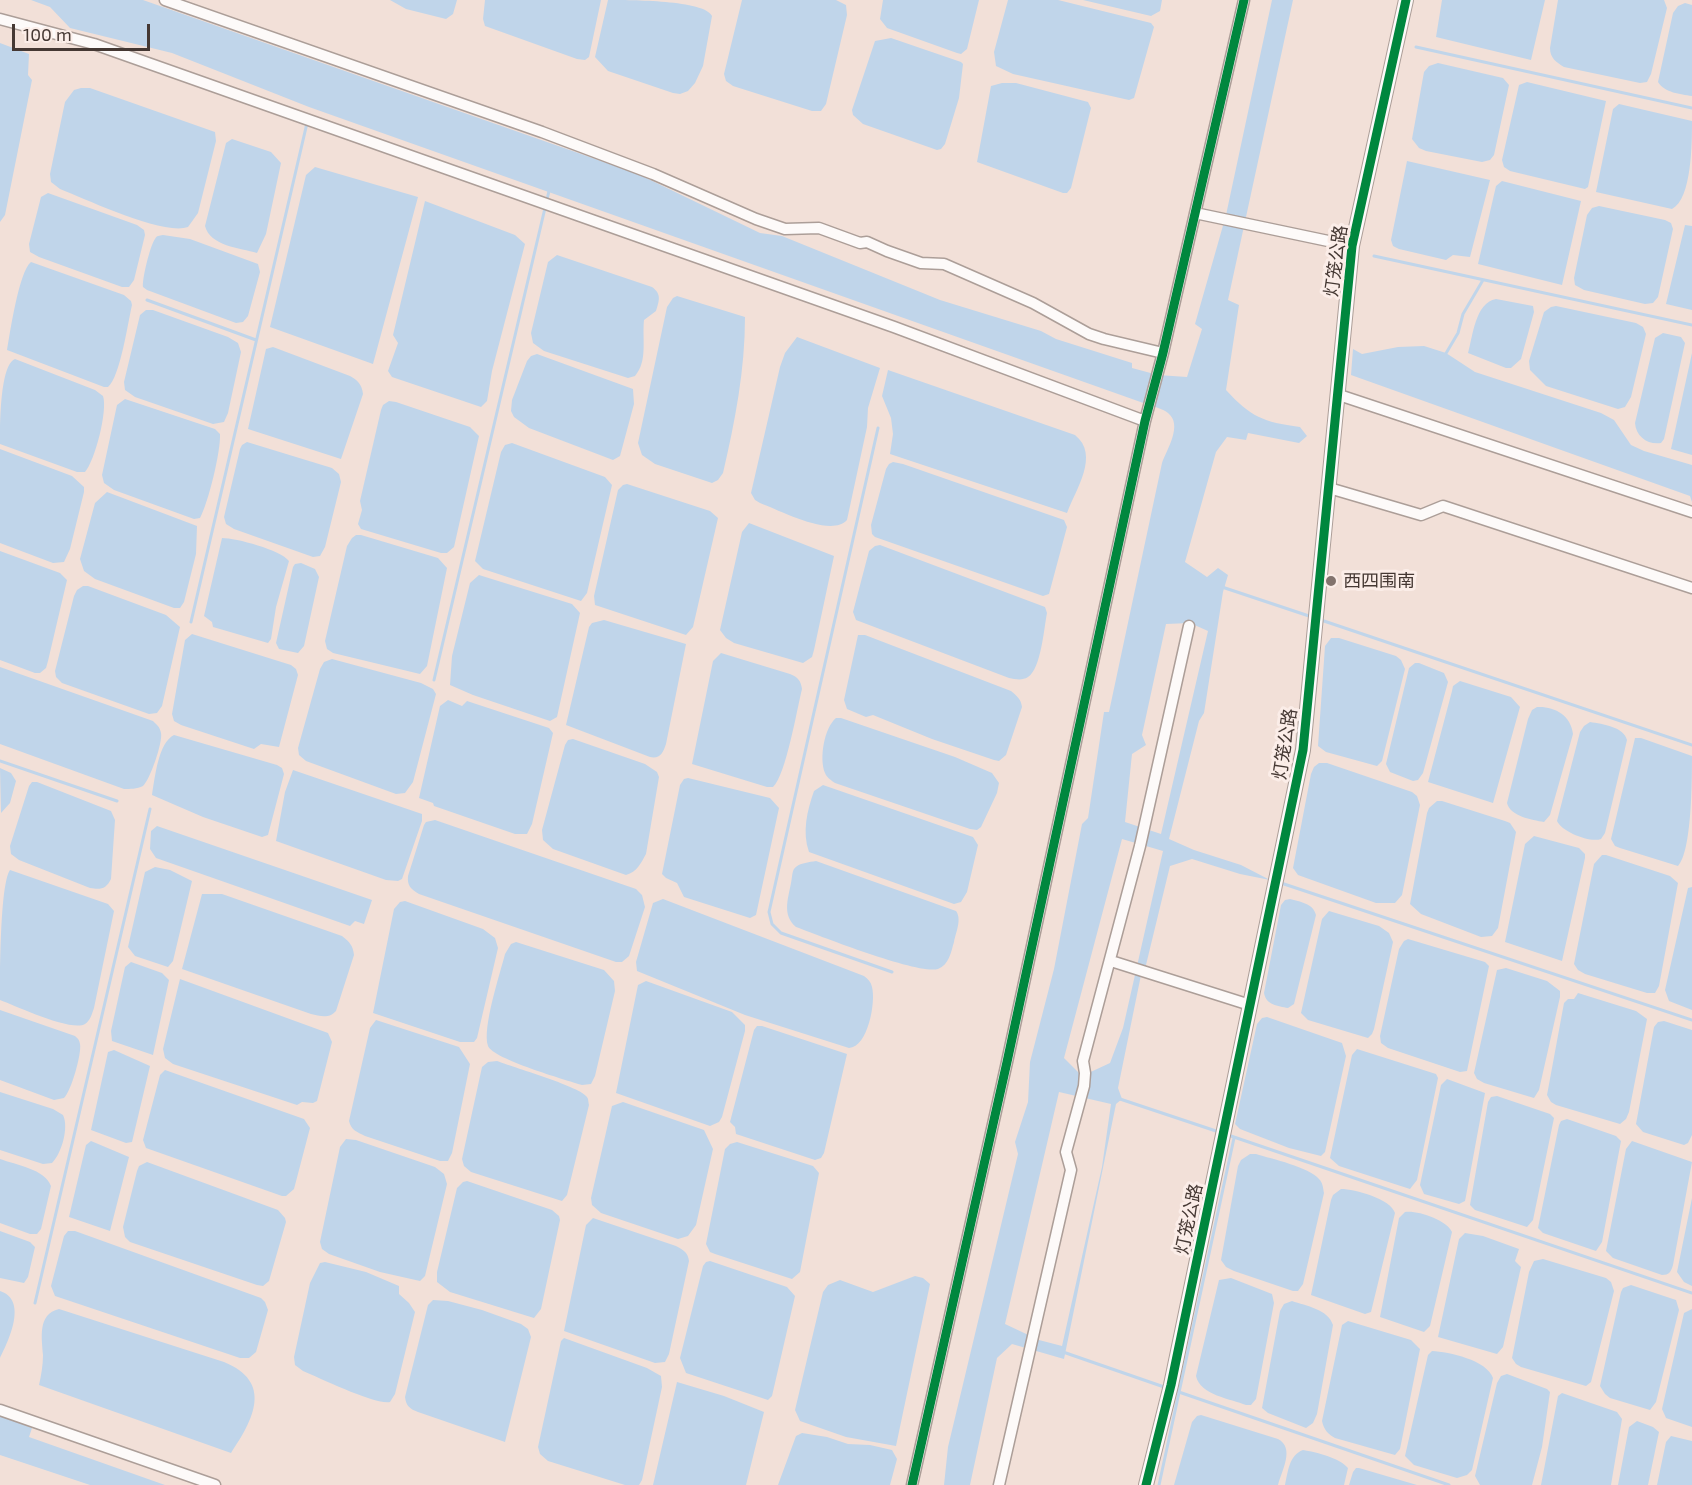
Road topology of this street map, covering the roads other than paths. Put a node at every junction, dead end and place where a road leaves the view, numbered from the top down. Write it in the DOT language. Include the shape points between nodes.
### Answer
graph roads {
  1 [pos="165,0"];
  2 [pos="1244,0"];
  3 [pos="1406,0"];
  4 [pos="0,19"];
  5 [pos="1195,213"];
  6 [pos="1353,246"];
  7 [pos="1163,352"];
  8 [pos="1339,395"];
  9 [pos="1145,421"];
  10 [pos="1329,488"];
  11 [pos="1692,512"];
  12 [pos="1692,588"];
  13 [pos="1189,626"];
  14 [pos="1111,961"];
  15 [pos="1250,1005"];
  16 [pos="0,1410"];
  17 [pos="216,1485"];
  18 [pos="912,1485"];
  19 [pos="999,1485"];
  20 [pos="1146,1485"];
  1 -- 7 [label="street" via="542,132 785,229 819,228 921,263 944,264 1033,303 1089,334"];
  2 -- 5 [label="street"];
  3 -- 6 [label="street, 灯笼公路"];
  4 -- 9 [label="street" via="94,44 308,119 894,327"];
  5 -- 6 [label="street"];
  5 -- 7 [label="street"];
  6 -- 8 [label="street, 灯笼公路"];
  7 -- 9 [label="street"];
  8 -- 10 [label="street, 灯笼公路"];
  8 -- 11 [label="street"];
  9 -- 18 [label="street"];
  10 -- 12 [label="street" via="1421,515 1443,506"];
  10 -- 15 [label="street, 灯笼公路" via="1303,750"];
  13 -- 19 [label="street" via="1140,846 1083,1061 1084,1086 1066,1152 1071,1170"];
  14 -- 15 [label="street"];
  15 -- 20 [label="street, 灯笼公路"];
  16 -- 17 [label="street"];
}
